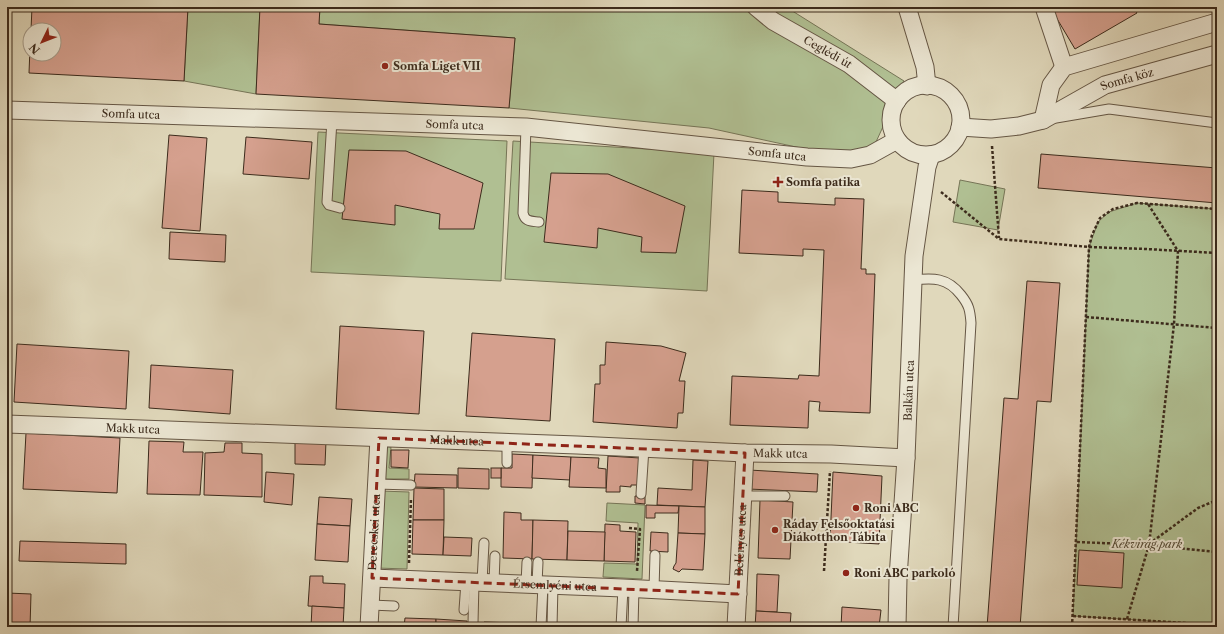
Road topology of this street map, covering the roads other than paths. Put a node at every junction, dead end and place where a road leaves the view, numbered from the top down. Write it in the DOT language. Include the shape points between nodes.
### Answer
graph roads {
  1 [pos="756,7"];
  2 [pos="907,7"];
  3 [pos="1044,7"];
  4 [pos="1217,22"];
  5 [pos="1217,54"];
  6 [pos="1064,67"];
  7 [pos="926,86"];
  8 [pos="897,101"];
  9 [pos="7,110"];
  10 [pos="332,120"];
  11 [pos="1043,120"];
  12 [pos="1217,123"];
  13 [pos="526,127"];
  14 [pos="960,127"];
  15 [pos="897,140"];
  16 [pos="931,155"];
  17 [pos="340,208"];
  18 [pos="539,222"];
  19 [pos="913,280"];
  20 [pos="7,424"];
  21 [pos="378,438"];
  22 [pos="507,443"];
  23 [pos="644,448"];
  24 [pos="745,453"];
  25 [pos="906,458"];
  26 [pos="507,463"];
  27 [pos="376,484"];
  28 [pos="411,485"];
  29 [pos="642,494"];
  30 [pos="743,496"];
  31 [pos="785,496"];
  32 [pos="484,543"];
  33 [pos="655,555"];
  34 [pos="495,556"];
  35 [pos="527,562"];
  36 [pos="538,562"];
  37 [pos="372,578"];
  38 [pos="479,582"];
  39 [pos="540,584"];
  40 [pos="631,584"];
  41 [pos="654,589"];
  42 [pos="738,594"];
  43 [pos="370,605"];
  44 [pos="394,606"];
  45 [pos="464,610"];
  46 [pos="473,623"];
  47 [pos="369,627"];
  48 [pos="541,627"];
  49 [pos="552,627"];
  50 [pos="621,627"];
  51 [pos="633,627"];
  52 [pos="736,627"];
  53 [pos="897,627"];
  54 [pos="953,627"];
  1 -- 8 [label="street, Ceglédi út" via="773,21 849,64"];
  2 -- 7 [label="street" via="925,67"];
  3 -- 6 [label="street"];
  4 -- 6 [label="street"];
  5 -- 11 [label="street, Somfa köz" via="1105,85"];
  6 -- 11 [label="street" via="1051,85"];
  7 -- 8 [label="street" via="912,88 903,93"];
  7 -- 14 [label="street" via="943,90 951,96 957,105"];
  8 -- 15 [label="street" via="892,110 891,120"];
  9 -- 10 [label="street, Somfa utca"];
  10 -- 13 [label="street, Somfa utca"];
  10 -- 17 [label="lane" via="327,202"];
  11 -- 12 [label="lane" via="1109,109"];
  11 -- 14 [label="street, Somfa köz" via="991,129"];
  13 -- 15 [label="street, Somfa utca" via="807,157 851,159 870,155"];
  13 -- 18 [label="lane" via="523,213 526,220"];
  14 -- 16 [label="street" via="950,145"];
  15 -- 16 [label="street" via="912,152"];
  16 -- 19 [label="street, Balkán utca" via="914,256"];
  19 -- 25 [label="street, Balkán utca"];
  19 -- 54 [label="lane" via="928,278 947,282 968,304 970,314"];
  20 -- 21 [label="street, Makk utca"];
  21 -- 22 [label="street, Makk utca"];
  21 -- 27 [label="street, Derecskei utca"];
  22 -- 23 [label="street, Makk utca" via="577,451"];
  22 -- 26 [label="lane"];
  23 -- 24 [label="street, Makk utca"];
  23 -- 29 [label="lane"];
  24 -- 25 [label="street, Makk utca"];
  24 -- 30 [label="street, Belényes utca"];
  25 -- 53 [label="street, Balkán utca"];
  27 -- 28 [label="lane"];
  27 -- 37 [label="street, Derecskei utca"];
  30 -- 31 [label="lane"];
  30 -- 42 [label="street, Belényes utca"];
  32 -- 38 [label="lane"];
  33 -- 41 [label="lane"];
  34 -- 38 [label="lane"];
  35 -- 39 [label="lane"];
  36 -- 39 [label="lane"];
  37 -- 38 [label="street, Érsemlyéni utca"];
  37 -- 43 [label="street, Derecskei utca"];
  38 -- 39 [label="street, Érsemlyéni utca"];
  38 -- 45 [label="lane"];
  38 -- 46 [label="lane"];
  39 -- 40 [label="street, Érsemlyéni utca"];
  39 -- 48 [label="lane"];
  39 -- 49 [label="lane"];
  40 -- 41 [label="street, Érsemlyéni utca"];
  40 -- 50 [label="lane"];
  40 -- 51 [label="lane"];
  41 -- 42 [label="street, Érsemlyéni utca"];
  42 -- 52 [label="street, Belényes utca"];
  43 -- 44 [label="lane"];
  43 -- 47 [label="street, Derecskei utca"];
}
